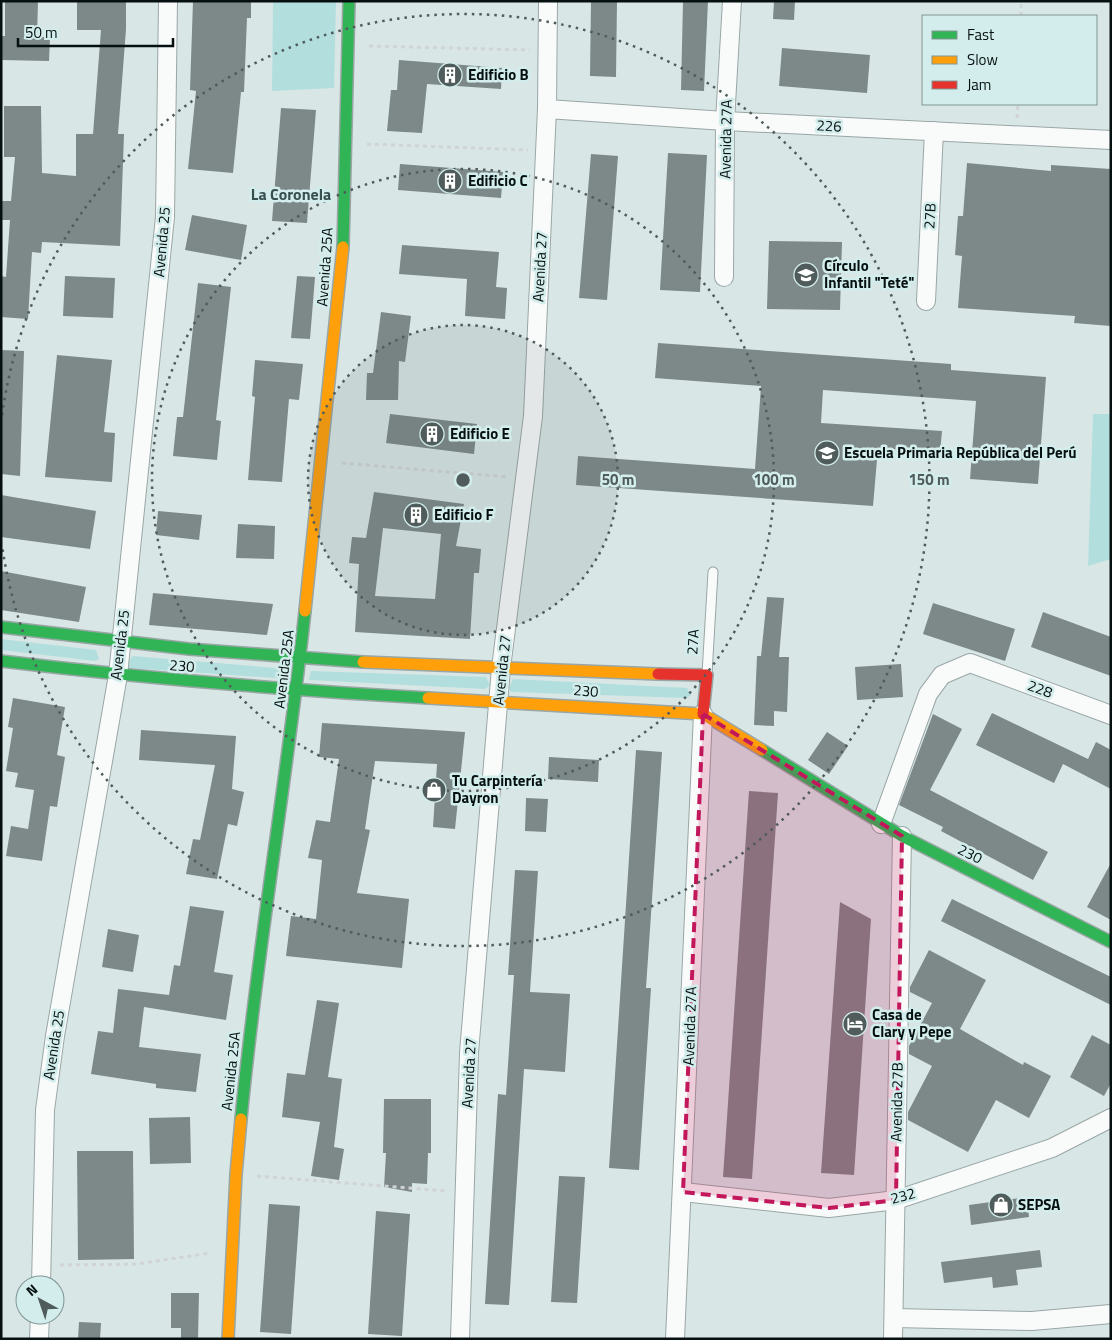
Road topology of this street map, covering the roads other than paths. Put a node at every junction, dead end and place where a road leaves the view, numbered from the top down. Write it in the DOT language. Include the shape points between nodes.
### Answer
graph roads {
  1 [pos="168,1"];
  2 [pos="350,1"];
  3 [pos="548,1"];
  4 [pos="732,1"];
  5 [pos="548,108"];
  6 [pos="725,121"];
  7 [pos="934,131"];
  8 [pos="1111,140"];
  9 [pos="724,277"];
  10 [pos="926,301"];
  11 [pos="713,572"];
  12 [pos="1,627"];
  13 [pos="121,642"];
  14 [pos="301,658"];
  15 [pos="1,661"];
  16 [pos="501,668"];
  17 [pos="118,675"];
  18 [pos="706,675"];
  19 [pos="297,691"];
  20 [pos="499,700"];
  21 [pos="703,714"];
  22 [pos="1111,715"];
  23 [pos="881,824"];
  24 [pos="902,836"];
  25 [pos="1111,942"];
  26 [pos="1111,1118"];
  27 [pos="683,1192"];
  28 [pos="896,1200"];
  29 [pos="42,1275"];
  30 [pos="1111,1314"];
  31 [pos="894,1318"];
  32 [pos="40,1325"];
  33 [pos="39,1339"];
  34 [pos="228,1339"];
  35 [pos="460,1339"];
  36 [pos="675,1339"];
  37 [pos="893,1339"];
  1 -- 13 [label="street, Avenida 25" via="165,217"];
  2 -- 14 [label="street, Avenida 25A" via="342,267"];
  3 -- 5 [label="street, Avenida 27"];
  4 -- 6 [label="street, Avenida 27A"];
  5 -- 6 [label="street, 226"];
  5 -- 16 [label="street, Avenida 27" via="533,416"];
  6 -- 7 [label="street, 226"];
  6 -- 9 [label="street, Avenida 27A"];
  7 -- 8 [label="street, 226"];
  7 -- 10 [label="street, 27B"];
  11 -- 18 [label="lane, 27A"];
  12 -- 13 [label="street, 230"];
  13 -- 14 [label="street, 230"];
  13 -- 17 [label="street, Avenida 25"];
  14 -- 16 [label="street, 230"];
  14 -- 19 [label="street, Avenida 25A"];
  15 -- 17 [label="street, 230"];
  16 -- 18 [label="street, 230"];
  16 -- 20 [label="street, Avenida 27"];
  17 -- 19 [label="street, 230"];
  17 -- 29 [label="street, Avenida 25" via="56,1026 45,1110"];
  18 -- 21 [label="street, 27A"];
  19 -- 20 [label="street, 230"];
  19 -- 34 [label="street, Avenida 25A" via="248,1047 236,1174"];
  20 -- 21 [label="street, 230"];
  20 -- 35 [label="street, Avenida 27" via="469,1053"];
  21 -- 23 [label="street, 230"];
  21 -- 27 [label="street, Avenida 27A"];
  22 -- 23 [label="street, 228" via="970,663 942,675 928,694"];
  23 -- 24 [label="street, 230"];
  24 -- 25 [label="street, 230"];
  24 -- 28 [label="street, Avenida 27B"];
  26 -- 28 [label="street, 232" via="1052,1148"];
  27 -- 28 [label="street, 232" via="829,1208"];
  27 -- 36 [label="street, Avenida 27A"];
  28 -- 31 [label="street, Avenida 27B"];
  30 -- 31 [label="street" via="1032,1321"];
  31 -- 37 [label="street, Avenida 27B"];
  32 -- 33 [label="street"];
}
